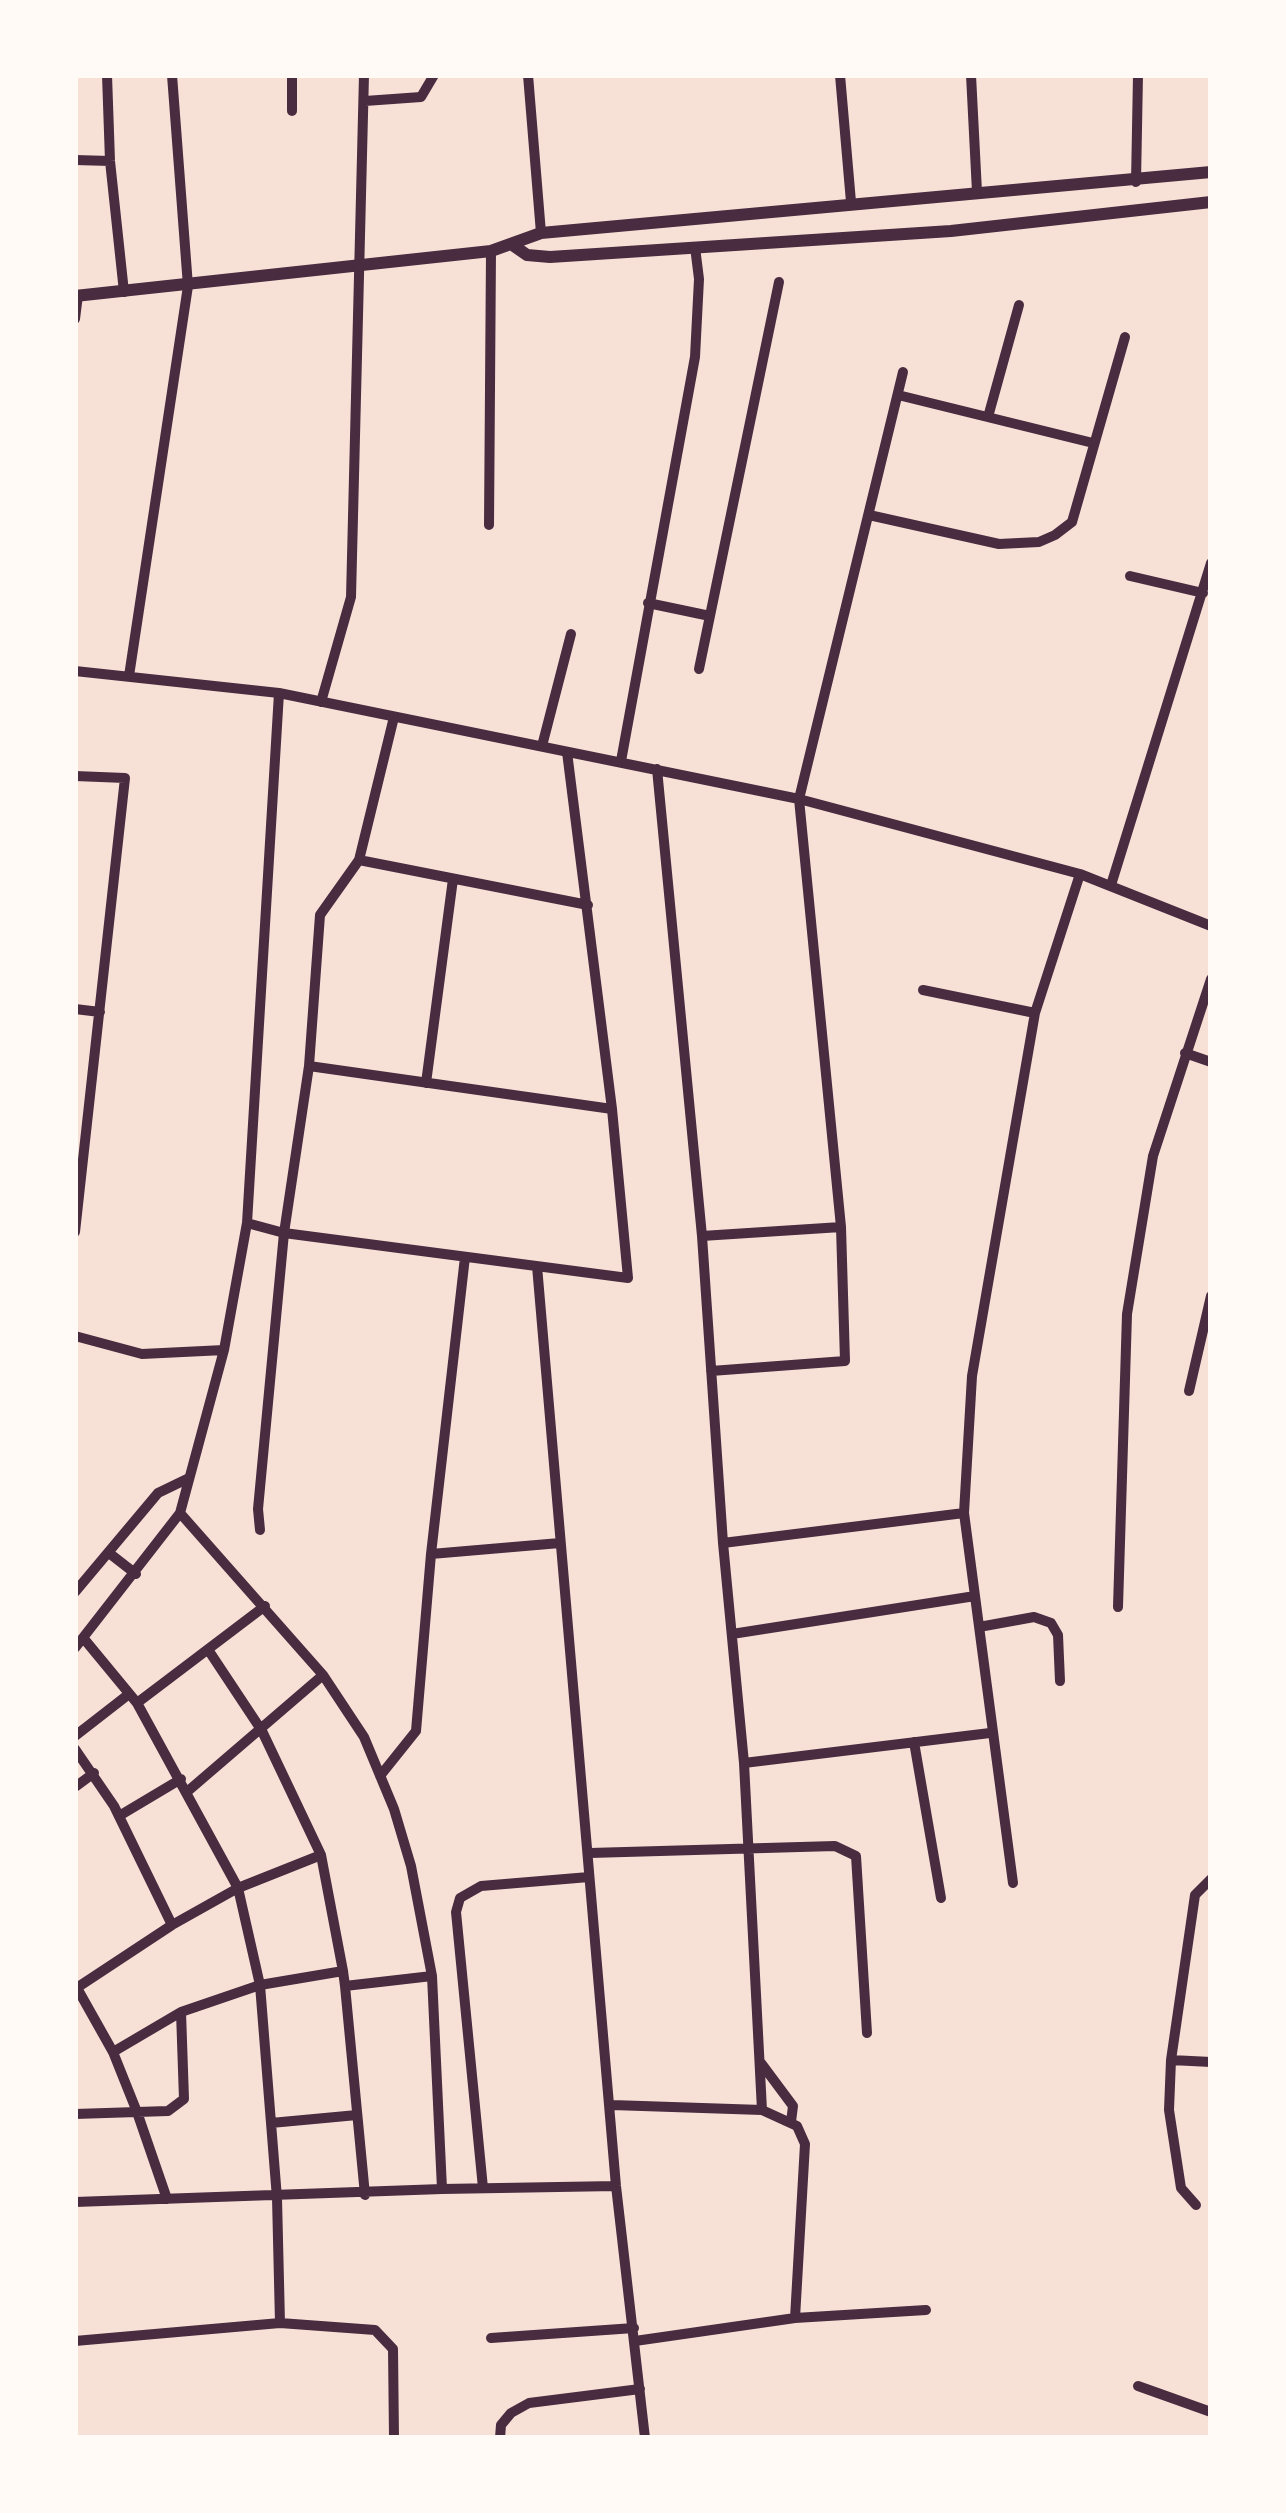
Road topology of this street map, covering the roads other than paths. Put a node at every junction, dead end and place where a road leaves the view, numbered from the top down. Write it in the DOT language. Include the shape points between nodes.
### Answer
graph roads {
  1 [pos="107,75"];
  2 [pos="172,75"];
  3 [pos="292,75"];
  4 [pos="364,75"];
  5 [pos="434,75"];
  6 [pos="528,75"];
  7 [pos="840,75"];
  8 [pos="971,75"];
  9 [pos="1138,75"];
  10 [pos="365,101"];
  11 [pos="292,111"];
  12 [pos="75,160"];
  13 [pos="110,161"];
  14 [pos="1211,172"];
  15 [pos="1136,182"];
  16 [pos="976,192"];
  17 [pos="851,202"];
  18 [pos="1211,202"];
  19 [pos="541,232"];
  20 [pos="514,246"];
  21 [pos="695,247"];
  22 [pos="490,251"];
  23 [pos="362,265"];
  24 [pos="779,282"];
  25 [pos="188,286"];
  26 [pos="124,292"];
  27 [pos="77,296"];
  28 [pos="1019,305"];
  29 [pos="75,319"];
  30 [pos="1125,337"];
  31 [pos="903,372"];
  32 [pos="898,395"];
  33 [pos="988,418"];
  34 [pos="1093,443"];
  35 [pos="869,515"];
  36 [pos="489,525"];
  37 [pos="1211,564"];
  38 [pos="1130,576"];
  39 [pos="1202,594"];
  40 [pos="648,603"];
  41 [pos="710,616"];
  42 [pos="571,634"];
  43 [pos="699,670"];
  44 [pos="75,672"];
  45 [pos="130,676"];
  46 [pos="279,693"];
  47 [pos="321,702"];
  48 [pos="394,717"];
  49 [pos="542,746"];
  50 [pos="567,752"];
  51 [pos="622,761"];
  52 [pos="658,769"];
  53 [pos="75,776"];
  54 [pos="799,799"];
  55 [pos="359,860"];
  56 [pos="1080,874"];
  57 [pos="453,879"];
  58 [pos="1110,885"];
  59 [pos="588,905"];
  60 [pos="1211,926"];
  61 [pos="1211,979"];
  62 [pos="923,990"];
  63 [pos="75,1009"];
  64 [pos="100,1012"];
  65 [pos="1035,1013"];
  66 [pos="1185,1053"];
  67 [pos="1211,1062"];
  68 [pos="309,1066"];
  69 [pos="426,1083"];
  70 [pos="75,1097"];
  71 [pos="90,1099"];
  72 [pos="612,1109"];
  73 [pos="78,1192"];
  74 [pos="247,1223"];
  75 [pos="840,1227"];
  76 [pos="75,1232"];
  77 [pos="284,1233"];
  78 [pos="702,1236"];
  79 [pos="465,1257"];
  80 [pos="537,1266"];
  81 [pos="1211,1296"];
  82 [pos="75,1336"];
  83 [pos="224,1350"];
  84 [pos="711,1372"];
  85 [pos="1188,1391"];
  86 [pos="189,1478"];
  87 [pos="180,1514"];
  88 [pos="964,1514"];
  89 [pos="260,1530"];
  90 [pos="560,1543"];
  91 [pos="723,1543"];
  92 [pos="112,1554"];
  93 [pos="431,1554"];
  94 [pos="132,1570"];
  95 [pos="75,1592"];
  96 [pos="974,1596"];
  97 [pos="265,1606"];
  98 [pos="1118,1607"];
  99 [pos="979,1626"];
  100 [pos="732,1634"];
  101 [pos="85,1640"];
  102 [pos="75,1648"];
  103 [pos="208,1651"];
  104 [pos="324,1675"];
  105 [pos="1060,1681"];
  106 [pos="133,1699"];
  107 [pos="262,1731"];
  108 [pos="990,1733"];
  109 [pos="75,1736"];
  110 [pos="914,1742"];
  111 [pos="75,1748"];
  112 [pos="744,1762"];
  113 [pos="94,1773"];
  114 [pos="380,1776"];
  115 [pos="181,1779"];
  116 [pos="75,1787"];
  117 [pos="188,1791"];
  118 [pos="120,1816"];
  119 [pos="750,1847"];
  120 [pos="590,1853"];
  121 [pos="320,1855"];
  122 [pos="589,1877"];
  123 [pos="1211,1879"];
  124 [pos="1013,1883"];
  125 [pos="238,1888"];
  126 [pos="941,1898"];
  127 [pos="172,1925"];
  128 [pos="343,1971"];
  129 [pos="432,1976"];
  130 [pos="260,1985"];
  131 [pos="345,1986"];
  132 [pos="76,1989"];
  133 [pos="181,2012"];
  134 [pos="866,2033"];
  135 [pos="112,2052"];
  136 [pos="760,2060"];
  137 [pos="1172,2060"];
  138 [pos="1211,2062"];
  139 [pos="612,2105"];
  140 [pos="762,2110"];
  141 [pos="137,2112"];
  142 [pos="75,2114"];
  143 [pos="357,2116"];
  144 [pos="271,2122"];
  145 [pos="791,2122"];
  146 [pos="616,2186"];
  147 [pos="479,2188"];
  148 [pos="447,2189"];
  149 [pos="365,2195"];
  150 [pos="277,2198"];
  151 [pos="166,2200"];
  152 [pos="75,2202"];
  153 [pos="1196,2205"];
  154 [pos="926,2310"];
  155 [pos="795,2318"];
  156 [pos="280,2323"];
  157 [pos="635,2335"];
  158 [pos="491,2338"];
  159 [pos="75,2341"];
  160 [pos="1138,2386"];
  161 [pos="640,2390"];
  162 [pos="1211,2412"];
  163 [pos="394,2438"];
  164 [pos="500,2438"];
  165 [pos="645,2438"];
  1 -- 13 [label="street"];
  2 -- 25 [label="street"];
  3 -- 11 [label="street"];
  4 -- 10 [label="street"];
  5 -- 10 [label="street" via="421,97"];
  6 -- 19 [label="street"];
  7 -- 17 [label="street"];
  8 -- 16 [label="street"];
  9 -- 15 [label="street"];
  10 -- 23 [label="street"];
  12 -- 13 [label="street"];
  13 -- 26 [label="street"];
  14 -- 15 [label="street"];
  15 -- 16 [label="street"];
  16 -- 17 [label="street"];
  17 -- 19 [label="street"];
  18 -- 21 [label="street" via="950,230"];
  19 -- 20 [label="street"];
  20 -- 21 [label="street" via="550,258"];
  20 -- 22 [label="street"];
  21 -- 40 [label="street" via="694,362"];
  22 -- 23 [label="street"];
  22 -- 36 [label="street"];
  23 -- 25 [label="street"];
  23 -- 47 [label="street" via="351,596"];
  24 -- 41 [label="street"];
  25 -- 26 [label="street"];
  25 -- 45 [label="street"];
  26 -- 27 [label="street"];
  27 -- 29 [label="street"];
  28 -- 33 [label="street"];
  30 -- 34 [label="street"];
  31 -- 32 [label="street"];
  32 -- 33 [label="street"];
  32 -- 35 [label="street"];
  33 -- 34 [label="street"];
  34 -- 35 [label="street" via="1072,522 1039,542 999,544"];
  35 -- 54 [label="street"];
  37 -- 39 [label="street"];
  38 -- 39 [label="street"];
  39 -- 58 [label="street"];
  40 -- 41 [label="street"];
  40 -- 51 [label="street"];
  41 -- 43 [label="street"];
  42 -- 49 [label="street"];
  44 -- 45 [label="street"];
  45 -- 46 [label="street"];
  46 -- 47 [label="street"];
  46 -- 74 [label="street"];
  47 -- 48 [label="street"];
  48 -- 49 [label="street"];
  48 -- 55 [label="street"];
  49 -- 50 [label="street"];
  50 -- 51 [label="street"];
  50 -- 59 [label="street"];
  51 -- 52 [label="street"];
  52 -- 54 [label="street"];
  52 -- 78 [label="street"];
  53 -- 64 [label="street" via="125,778"];
  54 -- 56 [label="street"];
  54 -- 75 [label="street"];
  55 -- 57 [label="street"];
  55 -- 68 [label="street" via="320,915"];
  56 -- 58 [label="street"];
  56 -- 65 [label="street"];
  57 -- 59 [label="street"];
  57 -- 69 [label="street"];
  58 -- 60 [label="street"];
  59 -- 72 [label="street"];
  61 -- 66 [label="street"];
  62 -- 65 [label="street"];
  63 -- 64 [label="street"];
  64 -- 71 [label="street"];
  65 -- 88 [label="street" via="972,1376"];
  66 -- 67 [label="street"];
  66 -- 98 [label="street" via="1152,1156 1127,1314"];
  68 -- 69 [label="street"];
  68 -- 77 [label="street"];
  69 -- 72 [label="street"];
  70 -- 71 [label="street"];
  71 -- 73 [label="street"];
  72 -- 80 [label="street" via="628,1278"];
  73 -- 76 [label="street"];
  74 -- 77 [label="street"];
  74 -- 83 [label="street"];
  75 -- 78 [label="street"];
  75 -- 84 [label="street" via="845,1361"];
  77 -- 79 [label="street"];
  77 -- 89 [label="street"];
  78 -- 84 [label="street"];
  79 -- 80 [label="street"];
  79 -- 93 [label="street"];
  80 -- 90 [label="street"];
  81 -- 85 [label="street"];
  82 -- 83 [label="street" via="142,1354"];
  83 -- 86 [label="street"];
  84 -- 91 [label="street"];
  86 -- 87 [label="street"];
  86 -- 92 [label="street" via="158,1493"];
  87 -- 94 [label="street"];
  87 -- 97 [label="street"];
  88 -- 91 [label="street"];
  88 -- 96 [label="street"];
  90 -- 93 [label="street"];
  90 -- 120 [label="street"];
  91 -- 100 [label="street"];
  92 -- 94 [label="street"];
  92 -- 95 [label="street"];
  93 -- 114 [label="street" via="416,1731"];
  94 -- 101 [label="street"];
  96 -- 99 [label="street"];
  96 -- 100 [label="street"];
  97 -- 103 [label="street"];
  97 -- 104 [label="street"];
  99 -- 105 [label="street" via="1034,1618 1051,1623"];
  99 -- 108 [label="street"];
  100 -- 112 [label="street"];
  101 -- 102 [label="street"];
  101 -- 106 [label="street"];
  103 -- 106 [label="street"];
  103 -- 107 [label="street"];
  104 -- 107 [label="street"];
  104 -- 114 [label="street"];
  106 -- 109 [label="street"];
  106 -- 115 [label="street"];
  107 -- 117 [label="street"];
  107 -- 121 [label="street"];
  108 -- 110 [label="street"];
  108 -- 124 [label="street"];
  110 -- 112 [label="street"];
  110 -- 126 [label="street"];
  111 -- 113 [label="street"];
  112 -- 119 [label="street"];
  113 -- 116 [label="street"];
  113 -- 118 [label="street"];
  114 -- 129 [label="street" via="412,1866"];
  115 -- 117 [label="street"];
  115 -- 118 [label="street"];
  117 -- 125 [label="street"];
  118 -- 127 [label="street"];
  119 -- 120 [label="street"];
  119 -- 134 [label="street" via="835,1846 856,1856"];
  119 -- 136 [label="street"];
  120 -- 122 [label="street"];
  121 -- 125 [label="street"];
  121 -- 128 [label="street"];
  122 -- 139 [label="street"];
  122 -- 147 [label="street" via="481,1886 460,1898"];
  123 -- 137 [label="street" via="1196,1894"];
  125 -- 127 [label="street"];
  125 -- 130 [label="street"];
  127 -- 132 [label="street"];
  128 -- 130 [label="street"];
  128 -- 131 [label="street"];
  129 -- 131 [label="street"];
  129 -- 148 [label="street"];
  130 -- 133 [label="street"];
  130 -- 144 [label="street"];
  131 -- 143 [label="street"];
  132 -- 135 [label="street"];
  133 -- 135 [label="street"];
  133 -- 141 [label="street" via="184,2098 168,2111"];
  135 -- 141 [label="street"];
  136 -- 140 [label="street"];
  136 -- 145 [label="street" via="792,2106"];
  137 -- 138 [label="street"];
  137 -- 153 [label="street" via="1172,2148 1182,2188"];
  139 -- 140 [label="street"];
  139 -- 146 [label="street"];
  140 -- 145 [label="street"];
  141 -- 142 [label="street"];
  141 -- 151 [label="street"];
  143 -- 144 [label="street"];
  143 -- 149 [label="street"];
  144 -- 150 [label="street"];
  145 -- 155 [label="street" via="804,2144"];
  146 -- 147 [label="street"];
  146 -- 157 [label="street"];
  147 -- 148 [label="street"];
  148 -- 149 [label="street"];
  149 -- 150 [label="street"];
  150 -- 151 [label="street"];
  150 -- 156 [label="street"];
  151 -- 152 [label="street"];
  154 -- 155 [label="street"];
  155 -- 157 [label="street"];
  156 -- 159 [label="street"];
  156 -- 163 [label="street" via="336,2324 387,2338 393,2349"];
  157 -- 158 [label="street"];
  157 -- 161 [label="street"];
  160 -- 162 [label="street"];
  161 -- 164 [label="street" via="529,2403 511,2413"];
  161 -- 165 [label="street"];
}
